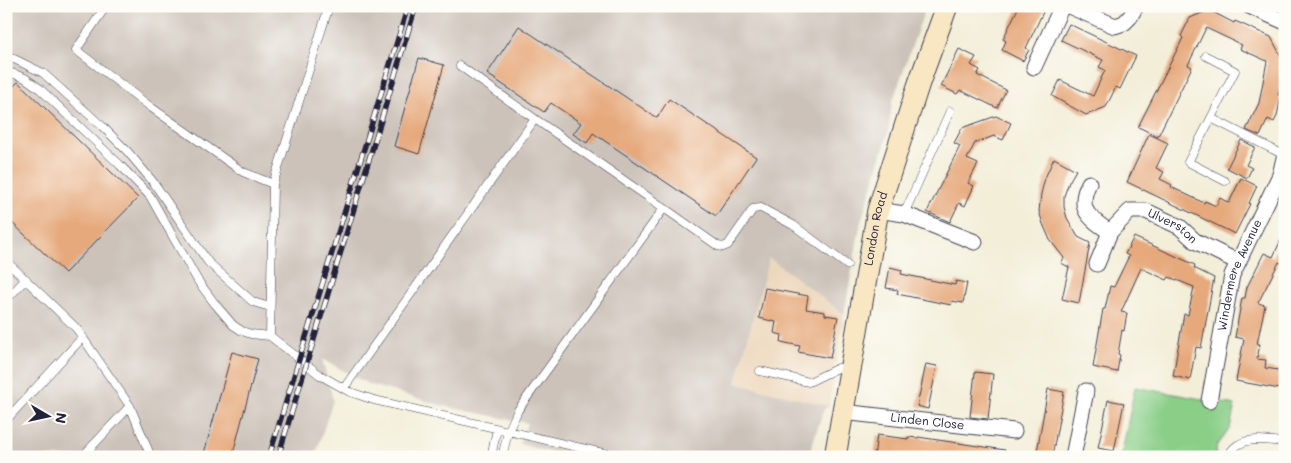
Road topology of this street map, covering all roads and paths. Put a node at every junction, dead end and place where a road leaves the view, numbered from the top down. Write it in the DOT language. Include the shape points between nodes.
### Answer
graph roads {
  1 [pos="106,6"];
  2 [pos="329,6"];
  3 [pos="947,6"];
  4 [pos="1062,6"];
  5 [pos="1069,6"];
  6 [pos="1136,6"];
  7 [pos="1254,7"];
  8 [pos="1285,22"];
  9 [pos="6,55"];
  10 [pos="1206,56"];
  11 [pos="460,66"];
  12 [pos="1034,67"];
  13 [pos="6,71"];
  14 [pos="950,111"];
  15 [pos="1211,118"];
  16 [pos="535,119"];
  17 [pos="1285,155"];
  18 [pos="1225,181"];
  19 [pos="1089,183"];
  20 [pos="273,184"];
  21 [pos="664,208"];
  22 [pos="878,210"];
  23 [pos="904,214"];
  24 [pos="1110,232"];
  25 [pos="975,242"];
  26 [pos="6,261"];
  27 [pos="1238,262"];
  28 [pos="1097,264"];
  29 [pos="847,265"];
  30 [pos="26,279"];
  31 [pos="6,300"];
  32 [pos="270,307"];
  33 [pos="270,336"];
  34 [pos="82,337"];
  35 [pos="850,368"];
  36 [pos="760,371"];
  37 [pos="344,388"];
  38 [pos="1086,391"];
  39 [pos="1209,401"];
  40 [pos="130,406"];
  41 [pos="842,412"];
  42 [pos="6,420"];
  43 [pos="497,429"];
  44 [pos="1014,431"];
  45 [pos="508,432"];
  46 [pos="1285,443"];
  47 [pos="82,457"];
  48 [pos="151,457"];
  49 [pos="491,457"];
  50 [pos="502,457"];
  51 [pos="619,457"];
  52 [pos="835,457"];
  53 [pos="1073,457"];
  54 [pos="1228,457"];
  1 -- 20 [label="lane" via="76,50 243,172"];
  2 -- 20 [label="lane"];
  3 -- 22 [label="street, London Road"];
  4 -- 12 [label="street"];
  5 -- 6 [label="street" via="1115,26 1124,24"];
  7 -- 8 [label="street"];
  9 -- 32 [label="lane" via="43,73 103,127 150,177 208,262 253,302"];
  10 -- 15 [label="lane" via="1235,71"];
  11 -- 16 [label="lane"];
  13 -- 33 [label="lane" via="40,88 150,196 198,282 233,325 251,334"];
  14 -- 23 [label="lane"];
  15 -- 17 [label="lane"];
  15 -- 18 [label="lane" via="1188,162"];
  16 -- 21 [label="lane"];
  16 -- 37 [label="lane"];
  17 -- 27 [label="street, Windermere Avenue" via="1280,175"];
  19 -- 24 [label="street" via="1082,196 1084,208 1089,217"];
  20 -- 32 [label="lane"];
  21 -- 29 [label="lane" via="722,247 728,245 753,210 761,208 793,225"];
  21 -- 45 [label="lane" via="518,410"];
  22 -- 23 [label="street"];
  22 -- 35 [label="street, London Road"];
  23 -- 25 [label="street"];
  24 -- 27 [label="street, Ulverston" via="1130,211 1146,211 1180,227 1194,241"];
  24 -- 28 [label="street, Ulverston"];
  26 -- 30 [label="lane"];
  27 -- 39 [label="street, Windermere Avenue" via="1232,275"];
  30 -- 31 [label="lane"];
  30 -- 34 [label="lane"];
  32 -- 33 [label="lane"];
  33 -- 37 [label="lane" via="320,375"];
  34 -- 40 [label="lane"];
  34 -- 42 [label="lane"];
  35 -- 36 [label="lane" via="838,368 809,382"];
  35 -- 41 [label="street, London Road"];
  37 -- 43 [label="lane" via="374,400"];
  38 -- 53 [label="street"];
  40 -- 47 [label="lane"];
  40 -- 48 [label="lane"];
  41 -- 44 [label="street, Linden Close"];
  41 -- 52 [label="street, London Road"];
  43 -- 45 [label="lane"];
  43 -- 49 [label="lane"];
  45 -- 50 [label="lane"];
  45 -- 51 [label="lane"];
  46 -- 54 [label="lane" via="1247,440 1230,451"];
}
